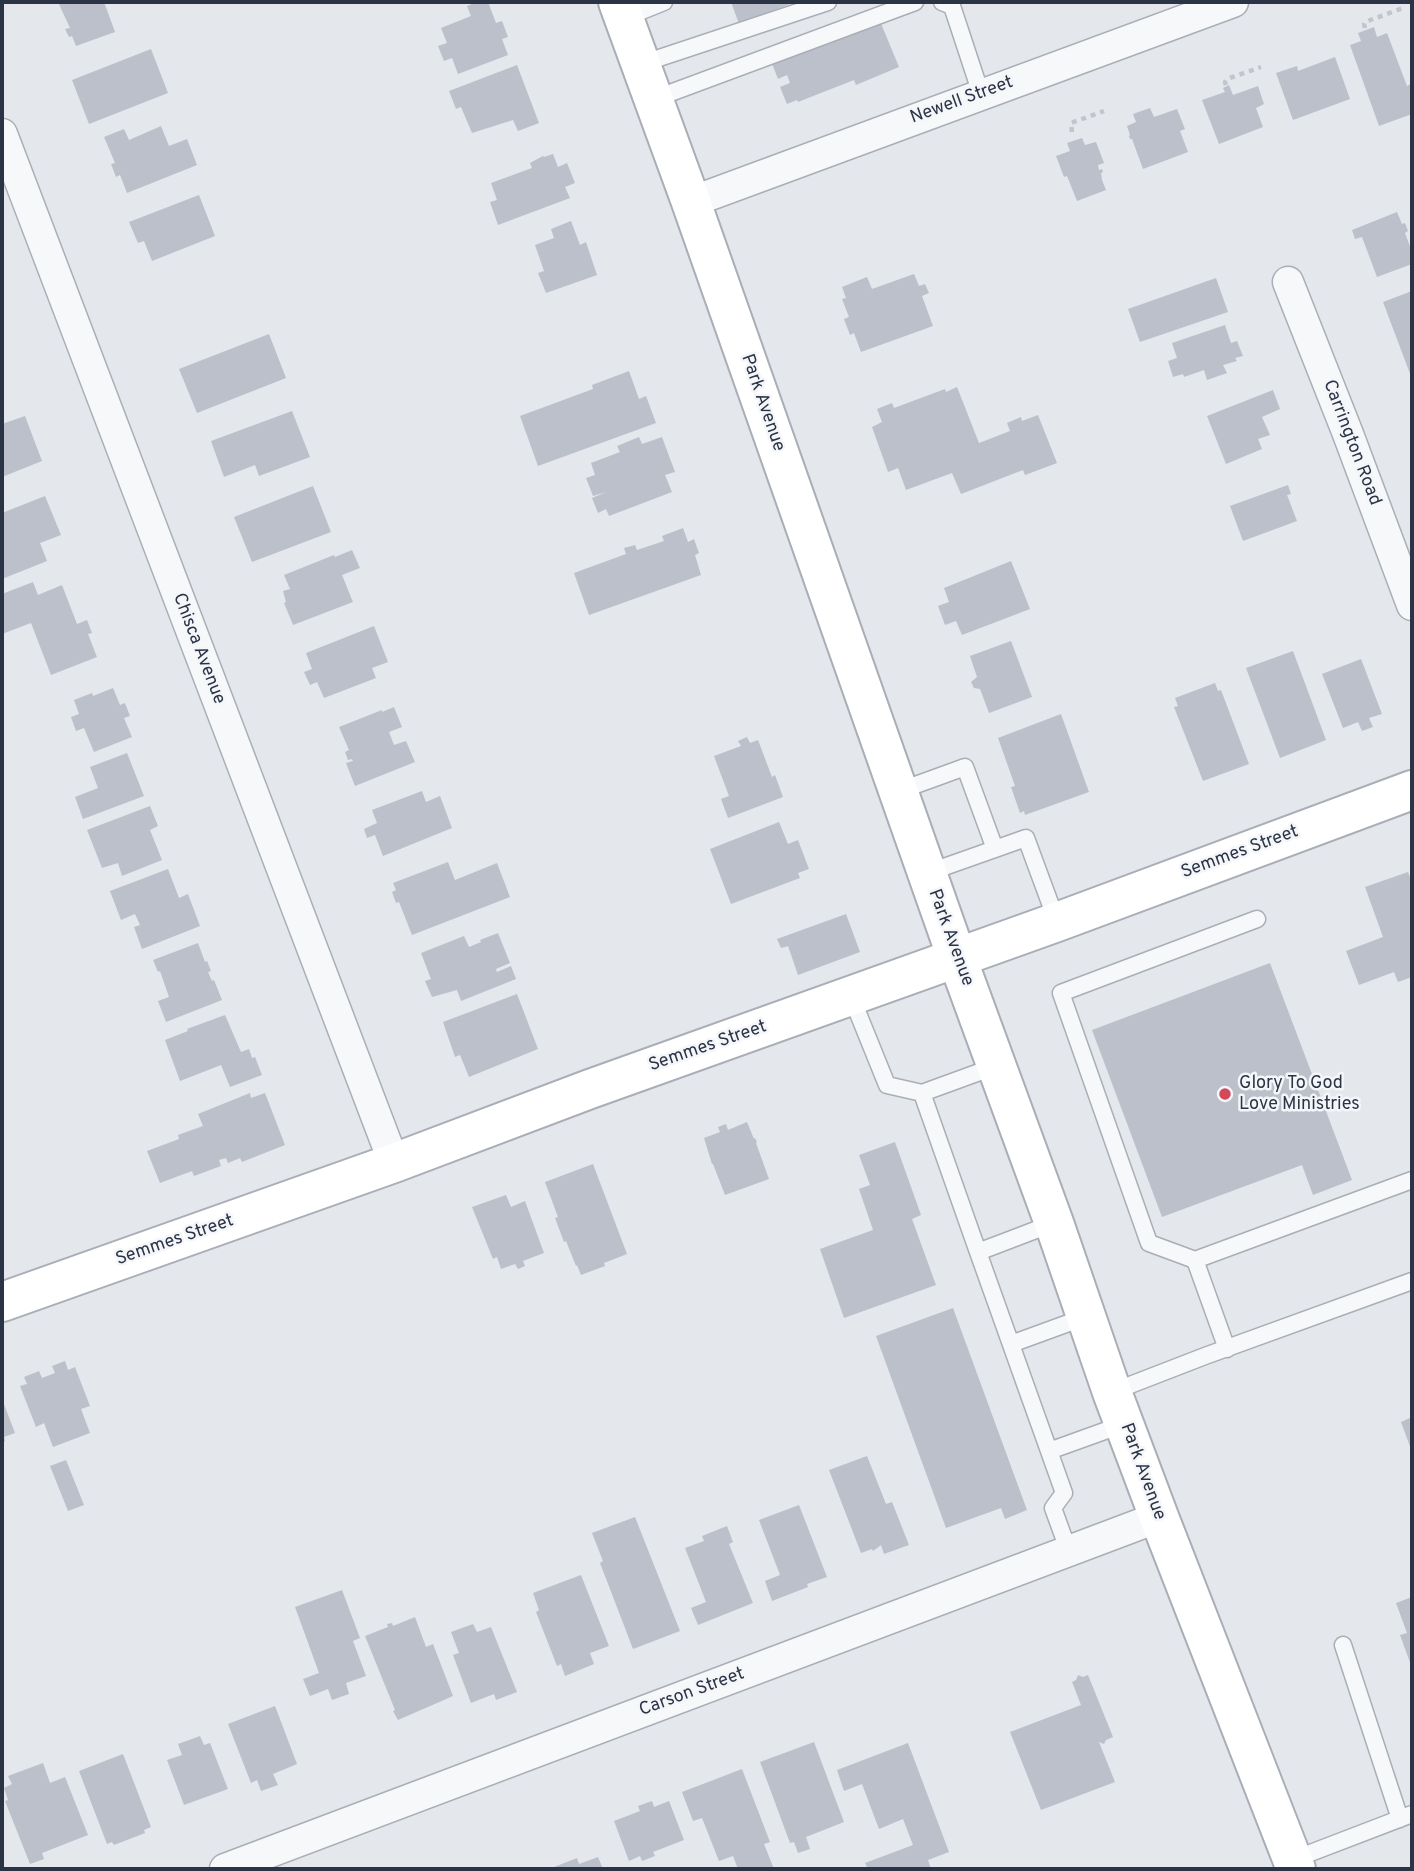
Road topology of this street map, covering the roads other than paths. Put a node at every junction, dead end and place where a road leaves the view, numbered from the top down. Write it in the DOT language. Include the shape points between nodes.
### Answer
graph roads {
  1 [pos="664,2"];
  2 [pos="828,2"];
  3 [pos="915,2"];
  4 [pos="942,2"];
  5 [pos="1233,2"];
  6 [pos="621,10"];
  7 [pos="641,64"];
  8 [pos="981,94"];
  9 [pos="654,99"];
  10 [pos="2,134"];
  11 [pos="691,202"];
  12 [pos="1288,282"];
  13 [pos="1412,605"];
  14 [pos="1412,789"];
  15 [pos="899,791"];
  16 [pos="995,849"];
  17 [pos="927,873"];
  18 [pos="1257,919"];
  19 [pos="1057,922"];
  20 [pos="957,958"];
  21 [pos="851,996"];
  22 [pos="996,1066"];
  23 [pos="922,1093"];
  24 [pos="394,1163"];
  25 [pos="1412,1180"];
  26 [pos="1054,1223"];
  27 [pos="978,1252"];
  28 [pos="1195,1260"];
  29 [pos="1412,1281"];
  30 [pos="2,1302"];
  31 [pos="1085,1317"];
  32 [pos="1011,1344"];
  33 [pos="1227,1349"];
  34 [pos="1118,1408"];
  35 [pos="1049,1451"];
  36 [pos="1159,1517"];
  37 [pos="1069,1552"];
  38 [pos="1343,1645"];
  39 [pos="1406,1817"];
  40 [pos="1294,1865"];
  41 [pos="225,1869"];
  1 -- 6 [label="lane"];
  2 -- 7 [label="lane"];
  3 -- 9 [label="lane"];
  4 -- 8 [label="lane" via="952,6"];
  5 -- 8 [label="street, Newell Street"];
  6 -- 7 [label="main road, Park Avenue"];
  7 -- 9 [label="main road, Park Avenue"];
  8 -- 11 [label="street, Newell Street"];
  9 -- 11 [label="main road, Park Avenue"];
  10 -- 24 [label="street, Chisca Avenue"];
  11 -- 15 [label="main road, Park Avenue"];
  12 -- 13 [label="street, Carrington Road"];
  14 -- 19 [label="main road, Semmes Street"];
  15 -- 16 [label="lane" via="965,767"];
  15 -- 17 [label="main road, Park Avenue"];
  16 -- 17 [label="lane"];
  16 -- 19 [label="lane" via="1026,838"];
  17 -- 20 [label="main road, Park Avenue"];
  18 -- 28 [label="lane" via="1061,993 1149,1243"];
  19 -- 20 [label="main road, Semmes Street"];
  20 -- 21 [label="main road, Semmes Street"];
  20 -- 22 [label="main road, Park Avenue"];
  21 -- 23 [label="lane" via="887,1085"];
  21 -- 24 [label="main road, Semmes Street"];
  22 -- 23 [label="lane"];
  22 -- 26 [label="main road, Park Avenue"];
  23 -- 27 [label="lane"];
  24 -- 30 [label="main road, Semmes Street"];
  25 -- 28 [label="lane"];
  26 -- 27 [label="lane"];
  26 -- 31 [label="main road, Park Avenue"];
  27 -- 32 [label="lane"];
  28 -- 33 [label="lane"];
  29 -- 33 [label="lane"];
  31 -- 32 [label="lane"];
  31 -- 34 [label="main road, Park Avenue"];
  32 -- 35 [label="lane"];
  33 -- 34 [label="lane"];
  34 -- 35 [label="lane"];
  34 -- 36 [label="main road, Park Avenue"];
  35 -- 37 [label="lane" via="1064,1493 1053,1508"];
  36 -- 37 [label="street, Carson Street"];
  36 -- 40 [label="main road, Park Avenue"];
  37 -- 41 [label="street, Carson Street"];
  38 -- 39 [label="lane"];
  39 -- 40 [label="lane"];
}
